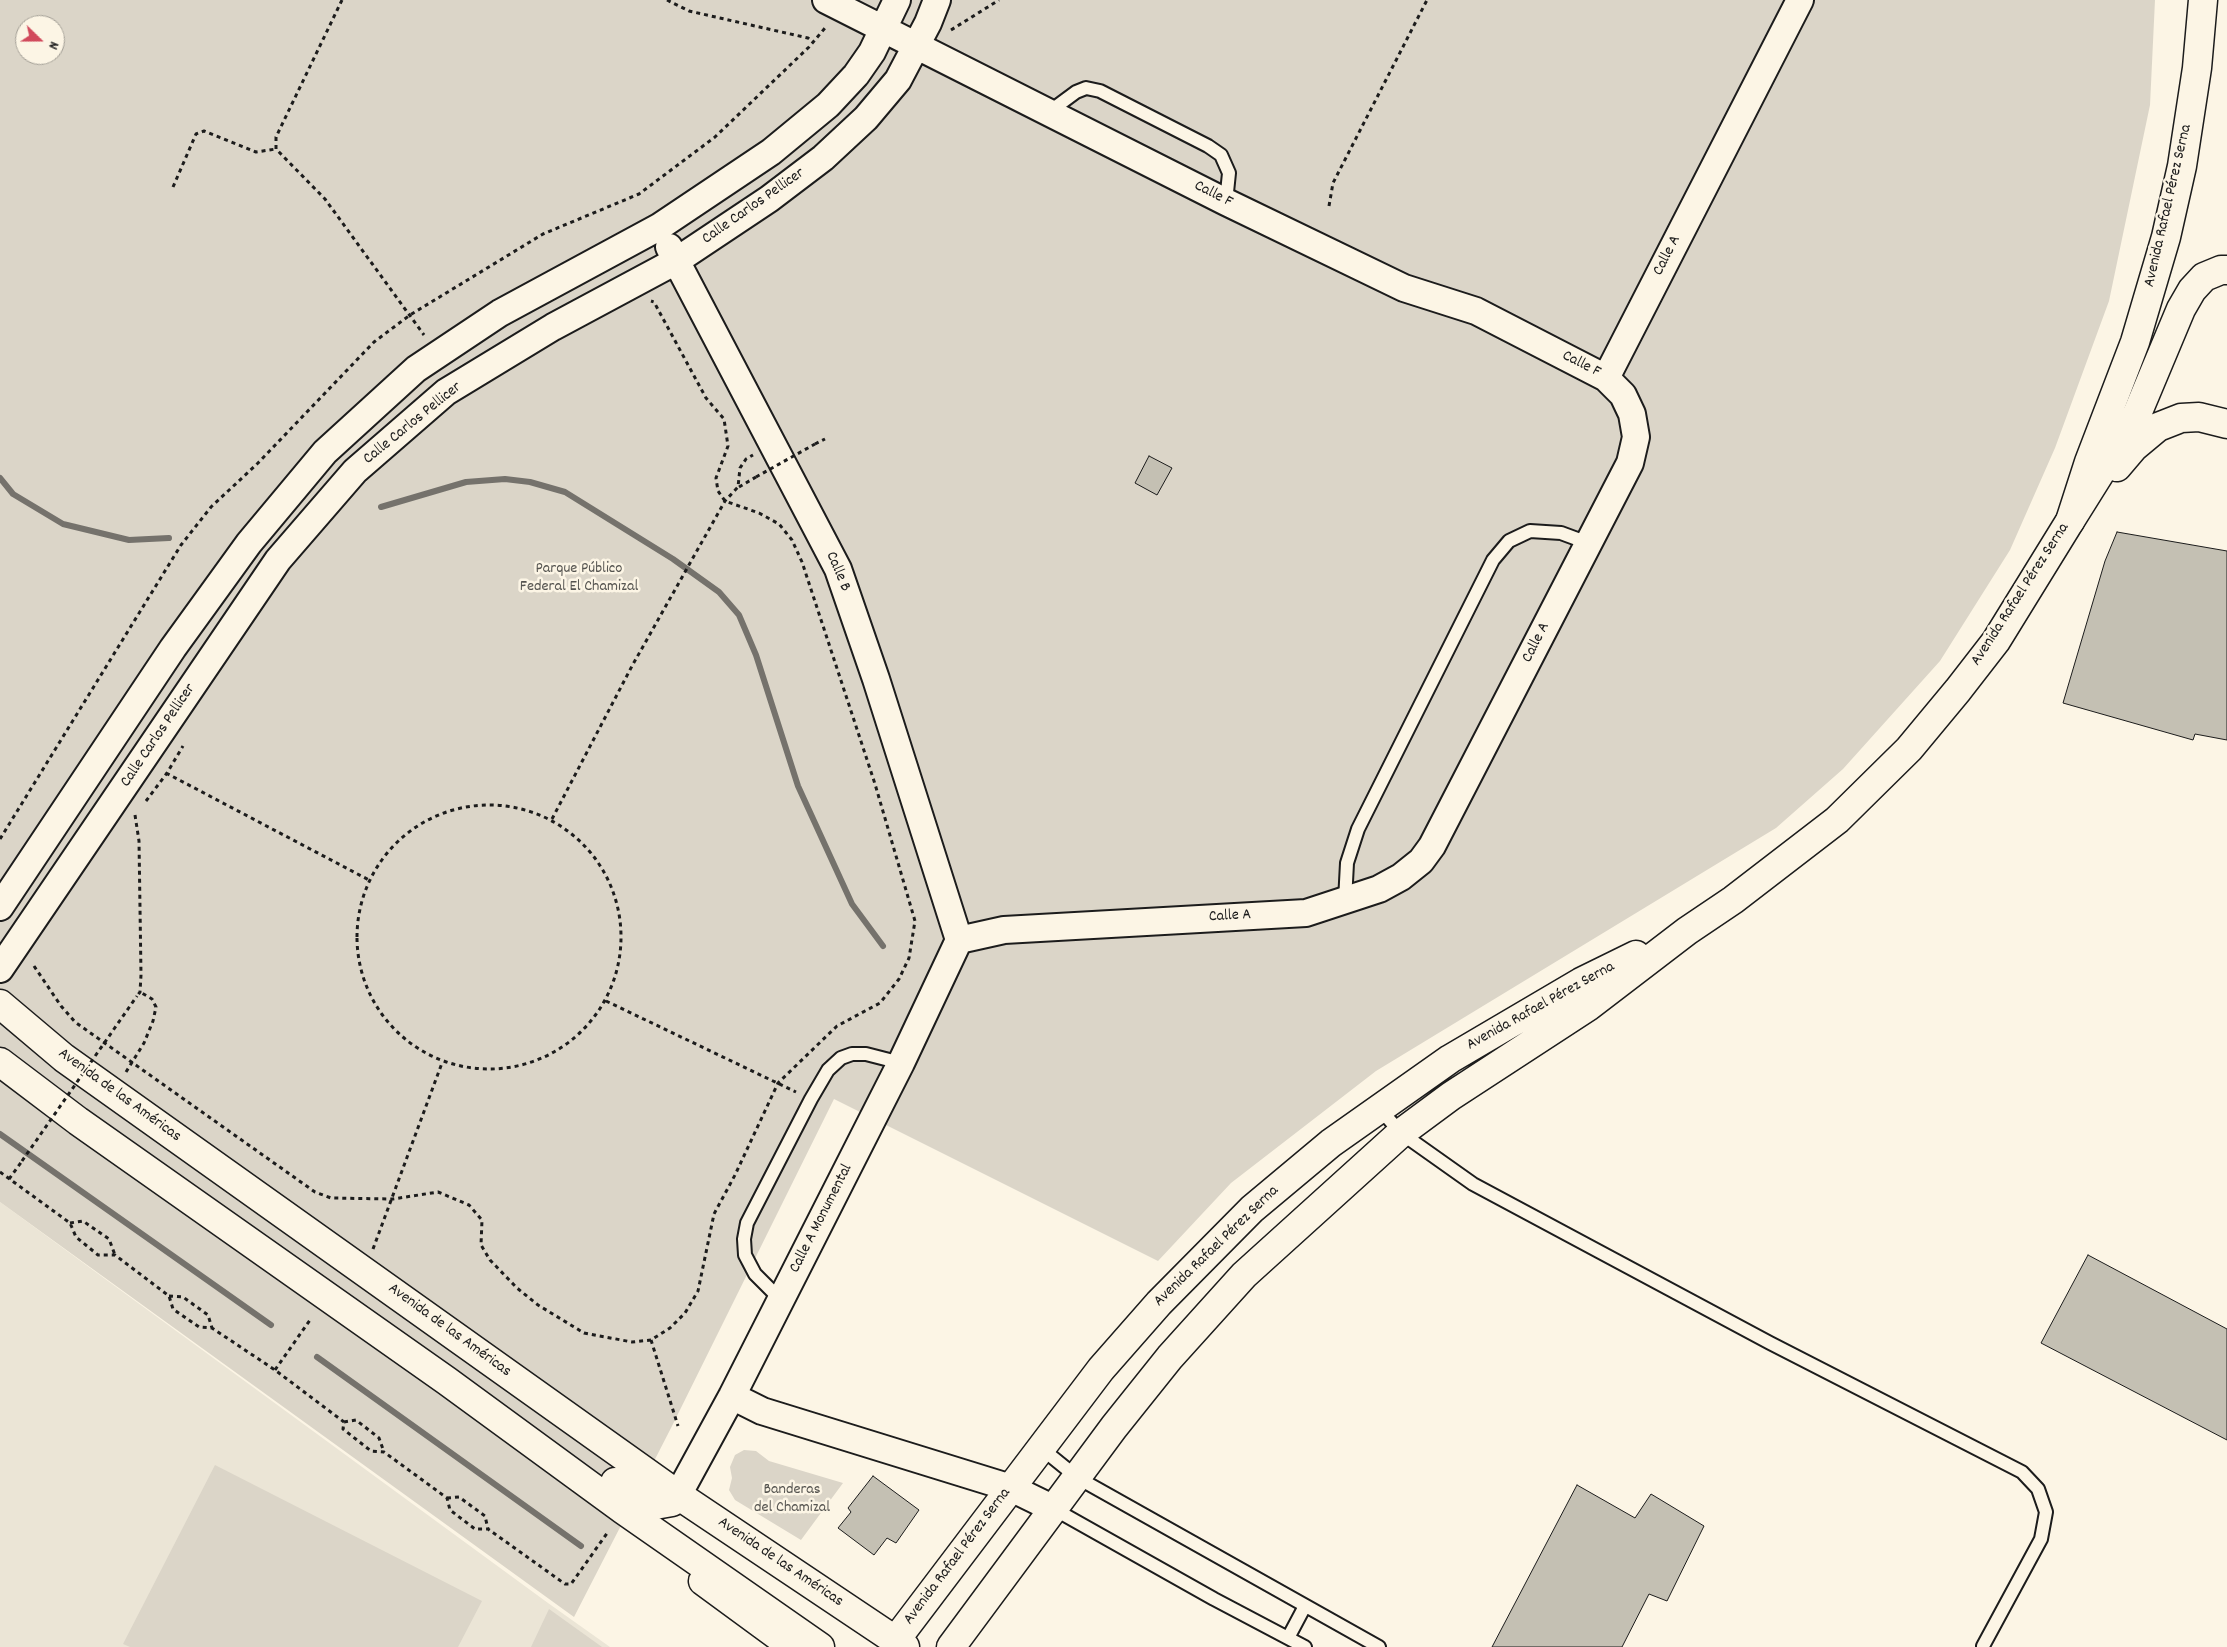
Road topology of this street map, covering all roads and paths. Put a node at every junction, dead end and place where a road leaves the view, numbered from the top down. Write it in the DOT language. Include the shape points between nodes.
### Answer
graph roads {
  1 [pos="342,0"];
  2 [pos="667,0"];
  3 [pos="826,0"];
  4 [pos="897,0"];
  5 [pos="937,0"];
  6 [pos="999,0"];
  7 [pos="1427,0"];
  8 [pos="1800,0"];
  9 [pos="2203,0"];
  10 [pos="883,29"];
  11 [pos="948,32"];
  12 [pos="813,42"];
  13 [pos="916,46"];
  14 [pos="1049,112"];
  15 [pos="276,149"];
  16 [pos="173,187"];
  17 [pos="1226,202"];
  18 [pos="1329,206"];
  19 [pos="659,227"];
  20 [pos="676,261"];
  21 [pos="2227,270"];
  22 [pos="648,299"];
  23 [pos="426,337"];
  24 [pos="1606,378"];
  25 [pos="2227,424"];
  26 [pos="826,439"];
  27 [pos="771,442"];
  28 [pos="738,487"];
  29 [pos="725,501"];
  30 [pos="2070,520"];
  31 [pos="1588,543"];
  32 [pos="185,742"];
  33 [pos="143,760"];
  34 [pos="167,774"];
  35 [pos="135,814"];
  36 [pos="552,819"];
  37 [pos="128,821"];
  38 [pos="369,880"];
  39 [pos="1345,901"];
  40 [pos="0,907"];
  41 [pos="1687,931"];
  42 [pos="959,940"];
  43 [pos="34,966"];
  44 [pos="0,970"];
  45 [pos="140,992"];
  46 [pos="606,1001"];
  47 [pos="0,1004"];
  48 [pos="0,1062"];
  49 [pos="132,1062"];
  50 [pos="442,1062"];
  51 [pos="901,1063"];
  52 [pos="124,1075"];
  53 [pos="778,1083"];
  54 [pos="811,1099"];
  55 [pos="1378,1108"];
  56 [pos="1401,1133"];
  57 [pos="0,1172"];
  58 [pos="9,1180"];
  59 [pos="393,1199"];
  60 [pos="70,1223"];
  61 [pos="114,1256"];
  62 [pos="360,1267"];
  63 [pos="169,1296"];
  64 [pos="781,1300"];
  65 [pos="310,1320"];
  66 [pos="212,1328"];
  67 [pos="651,1340"];
  68 [pos="275,1370"];
  69 [pos="447,1381"];
  70 [pos="732,1396"];
  71 [pos="344,1422"];
  72 [pos="678,1426"];
  73 [pos="1042,1448"];
  74 [pos="384,1452"];
  75 [pos="1078,1478"];
  76 [pos="1011,1488"];
  77 [pos="678,1495"];
  78 [pos="447,1498"];
  79 [pos="1054,1509"];
  80 [pos="488,1529"];
  81 [pos="608,1532"];
  82 [pos="656,1532"];
  83 [pos="1305,1606"];
  84 [pos="1288,1638"];
  85 [pos="900,1644"];
  86 [pos="1983,1646"];
  87 [pos="793,1647"];
  88 [pos="820,1647"];
  89 [pos="951,1647"];
  90 [pos="1305,1647"];
  91 [pos="1379,1647"];
  1 -- 15 [label="path" via="276,137"];
  2 -- 12 [label="path" via="689,11 808,38"];
  3 -- 10 [label="street, Calle F"];
  4 -- 10 [label="street"];
  5 -- 13 [label="street, Calle Carlos Pellicer"];
  6 -- 11 [label="path"];
  7 -- 18 [label="path" via="1333,183"];
  8 -- 24 [label="street, Calle A"];
  9 -- 30 [label="main road, Avenida Rafael Pérez Serna" via="2185,146 2166,237 2135,342"];
  10 -- 13 [label="street, Calle F"];
  10 -- 19 [label="street" via="856,74 828,104 772,152"];
  13 -- 14 [label="street, Calle F"];
  13 -- 20 [label="street, Calle Carlos Pellicer" via="906,68 879,103 823,158 770,199"];
  14 -- 17 [label="street, Calle F"];
  14 -- 17 [label="lane" via="1076,92 1086,88 1100,90 1221,155 1229,173"];
  15 -- 16 [label="path" via="256,152 204,130 196,134"];
  15 -- 23 [label="path" via="325,199"];
  17 -- 24 [label="street, Calle F" via="1404,288 1476,311"];
  19 -- 20 [label="street, Calle B"];
  19 -- 40 [label="street" via="500,313 416,369 324,452 249,543 173,648"];
  20 -- 27 [label="street, Calle B"];
  20 -- 33 [label="street, Calle Carlos Pellicer" via="553,327 446,392 355,471 278,560"];
  21 -- 30 [label="main road" via="2204,277 2192,290 2137,414"];
  22 -- 29 [label="path" via="654,302 706,398 724,419 728,446 716,478 718,491"];
  24 -- 31 [label="street, Calle A" via="1623,395 1632,414 1636,437 1630,463"];
  25 -- 30 [label="main road" via="2199,417 2181,418 2158,427 2134,447"];
  26 -- 28 [label="path, bridge"];
  27 -- 28 [label="path" via="746,459 740,468"];
  27 -- 42 [label="street, Calle B" via="838,569"];
  28 -- 29 [label="path"];
  29 -- 36 [label="path" via="632,666"];
  29 -- 53 [label="path" via="760,513 779,524 792,540 802,562 875,784 915,921 910,958 880,1003 836,1026"];
  30 -- 41 [label="main road, Avenida Rafael Pérez Serna" via="1996,641 1909,749 1837,820"];
  31 -- 39 [label="street, Calle A" via="1432,846 1421,861 1401,877"];
  31 -- 39 [label="lane" via="1561,533 1530,532 1509,541 1493,560 1358,829 1347,863"];
  32 -- 34 [label="path"];
  33 -- 34 [label="path"];
  33 -- 44 [label="street, Calle Carlos Pellicer"];
  34 -- 35 [label="path"];
  34 -- 38 [label="path"];
  35 -- 37 [label="path"];
  35 -- 45 [label="path" via="139,841"];
  36 -- 38 [label="path" via="512,805 469,805 428,819 393,844"];
  36 -- 46 [label="path" via="585,845 609,879 621,920 620,962"];
  38 -- 50 [label="path" via="356,922 359,966 375,1007 404,1040"];
  39 -- 42 [label="street, Calle A" via="1306,913 1004,930"];
  41 -- 55 [label="main road, Avenida Rafael Pérez Serna" via="1581,982 1450,1059"];
  41 -- 56 [label="main road, Avenida Rafael Pérez Serna" via="1589,1006 1451,1096"];
  42 -- 51 [label="street, Calle A Monumental"];
  43 -- 49 [label="path" via="75,1022"];
  45 -- 49 [label="path" via="152,999 156,1007 150,1028"];
  45 -- 58 [label="path, bridge"];
  46 -- 50 [label="path" via="583,1032 552,1055 517,1068 479,1071"];
  46 -- 53 [label="path"];
  47 -- 62 [label="main road, Avenida de las Américas" via="64,1058"];
  48 -- 69 [label="main road" via="78,1121"];
  49 -- 52 [label="path"];
  49 -- 59 [label="path" via="315,1192 331,1198"];
  50 -- 59 [label="path"];
  51 -- 54 [label="lane" via="866,1054 841,1058 828,1070"];
  51 -- 64 [label="street, Calle A Monumental"];
  53 -- 54 [label="path"];
  53 -- 67 [label="path" via="714,1214 698,1291 685,1313"];
  54 -- 64 [label="lane" via="748,1223 744,1239 745,1255 755,1274"];
  55 -- 56 [label="lane"];
  55 -- 73 [label="main road, Avenida Rafael Pérez Serna" via="1246,1215 1153,1310 1101,1369"];
  56 -- 75 [label="main road, Avenida Rafael Pérez Serna" via="1244,1275 1165,1364"];
  56 -- 86 [label="lane" via="1473,1184 1770,1343 2022,1472 2038,1489 2046,1512 2041,1539"];
  57 -- 58 [label="path"];
  58 -- 60 [label="path"];
  59 -- 62 [label="path" via="376,1246"];
  59 -- 67 [label="path" via="438,1192 469,1205 482,1220 481,1245 490,1260 538,1305 584,1333 632,1342"];
  60 -- 61 [label="path" via="76,1237 98,1255"];
  60 -- 61 [label="path" via="83,1221 110,1239"];
  61 -- 63 [label="path"];
  62 -- 77 [label="main road, Avenida de las Américas"];
  63 -- 66 [label="path" via="183,1297 208,1315"];
  63 -- 66 [label="path" via="173,1309 199,1328"];
  64 -- 70 [label="street, Calle A Monumental"];
  65 -- 68 [label="path"];
  66 -- 68 [label="path"];
  67 -- 72 [label="path"];
  68 -- 71 [label="path"];
  69 -- 77 [label="main road" via="532,1424 641,1500 663,1505"];
  69 -- 82 [label="main road"];
  70 -- 76 [label="street" via="762,1411"];
  70 -- 77 [label="street, Calle A Monumental"];
  71 -- 74 [label="path" via="343,1429 371,1451"];
  71 -- 74 [label="path" via="356,1420 379,1438"];
  73 -- 75 [label="lane"];
  73 -- 76 [label="main road, Avenida Rafael Pérez Serna"];
  74 -- 78 [label="path"];
  75 -- 79 [label="main road, Avenida Rafael Pérez Serna"];
  75 -- 83 [label="lane"];
  76 -- 79 [label="street"];
  76 -- 85 [label="main road, Avenida Rafael Pérez Serna"];
  77 -- 85 [label="main road, Avenida de las Américas"];
  78 -- 80 [label="path" via="450,1510 475,1529"];
  78 -- 80 [label="path" via="459,1497 485,1516"];
  79 -- 84 [label="lane"];
  79 -- 89 [label="main road, Avenida Rafael Pérez Serna"];
  80 -- 81 [label="path" via="565,1584 571,1584"];
  82 -- 87 [label="main road" via="674,1560"];
  82 -- 88 [label="main road"];
  83 -- 84 [label="lane"];
  83 -- 91 [label="lane"];
  84 -- 90 [label="lane"];
}
